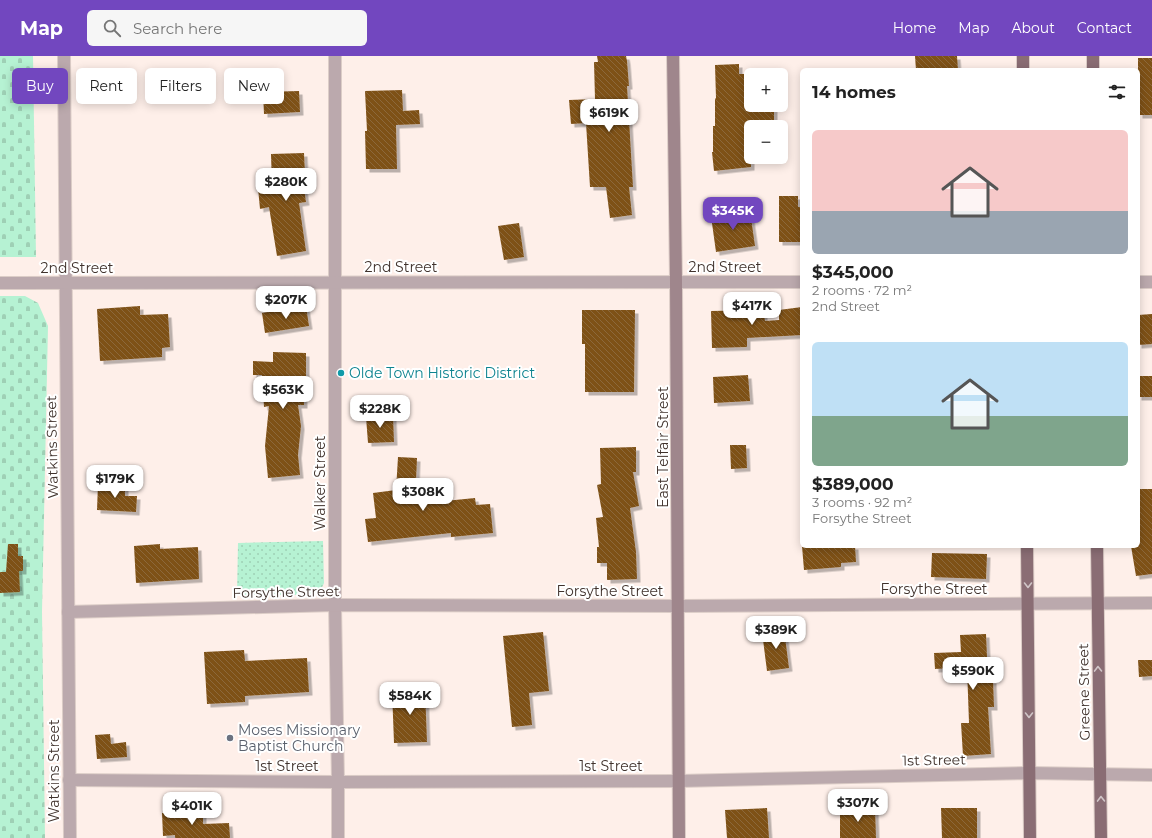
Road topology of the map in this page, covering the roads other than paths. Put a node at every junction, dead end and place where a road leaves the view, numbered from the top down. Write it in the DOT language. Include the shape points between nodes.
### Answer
graph roads {
  1 [pos="64,56"];
  2 [pos="335,56"];
  3 [pos="673,56"];
  4 [pos="1023,56"];
  5 [pos="1093,56"];
  6 [pos="1023,68"];
  7 [pos="1093,68"];
  8 [pos="0,282"];
  9 [pos="66,282"];
  10 [pos="335,282"];
  11 [pos="676,282"];
  12 [pos="800,282"];
  13 [pos="1140,282"];
  14 [pos="1152,282"];
  15 [pos="1027,548"];
  16 [pos="1097,548"];
  17 [pos="1097,603"];
  18 [pos="1028,604"];
  19 [pos="1152,604"];
  20 [pos="335,605"];
  21 [pos="679,606"];
  22 [pos="68,612"];
  23 [pos="1029,773"];
  24 [pos="1100,774"];
  25 [pos="1152,775"];
  26 [pos="69,780"];
  27 [pos="679,781"];
  28 [pos="338,782"];
  29 [pos="70,838"];
  30 [pos="338,838"];
  31 [pos="679,838"];
  32 [pos="1030,838"];
  33 [pos="1101,838"];
  1 -- 9 [label="street, Watkins Street"];
  2 -- 10 [label="street, Walker Street"];
  3 -- 11 [label="street, East Telfair Street"];
  4 -- 6 [label="main road"];
  5 -- 7 [label="main road"];
  8 -- 9 [label="street, 2nd Street"];
  9 -- 10 [label="street, 2nd Street"];
  9 -- 22 [label="street, Watkins Street"];
  10 -- 11 [label="street, 2nd Street"];
  10 -- 20 [label="street, Walker Street"];
  11 -- 12 [label="street, 2nd Street"];
  11 -- 21 [label="street, East Telfair Street"];
  13 -- 14 [label="street"];
  15 -- 18 [label="main road, one-way"];
  16 -- 17 [label="main road, Greene Street"];
  17 -- 18 [label="street, Forsythe Street"];
  17 -- 19 [label="street, Forsythe Street"];
  24 -- 17 [label="main road, Greene Street, one-way"];
  18 -- 21 [label="street, Forsythe Street"];
  18 -- 23 [label="main road, one-way"];
  20 -- 21 [label="street, Forsythe Street"];
  20 -- 22 [label="street, Forsythe Street"];
  20 -- 28 [label="street, Walker Street"];
  21 -- 27 [label="street, East Telfair Street"];
  22 -- 26 [label="street, Watkins Street"];
  23 -- 24 [label="street, 1st Street"];
  23 -- 27 [label="street, 1st Street"];
  23 -- 32 [label="main road"];
  24 -- 25 [label="street, 1st Street"];
  33 -- 24 [label="main road, Greene Street, one-way"];
  26 -- 28 [label="street, 1st Street"];
  26 -- 29 [label="street, Watkins Street"];
  27 -- 28 [label="street, 1st Street"];
  27 -- 31 [label="street, East Telfair Street"];
  28 -- 30 [label="street, Walker Street"];
}
